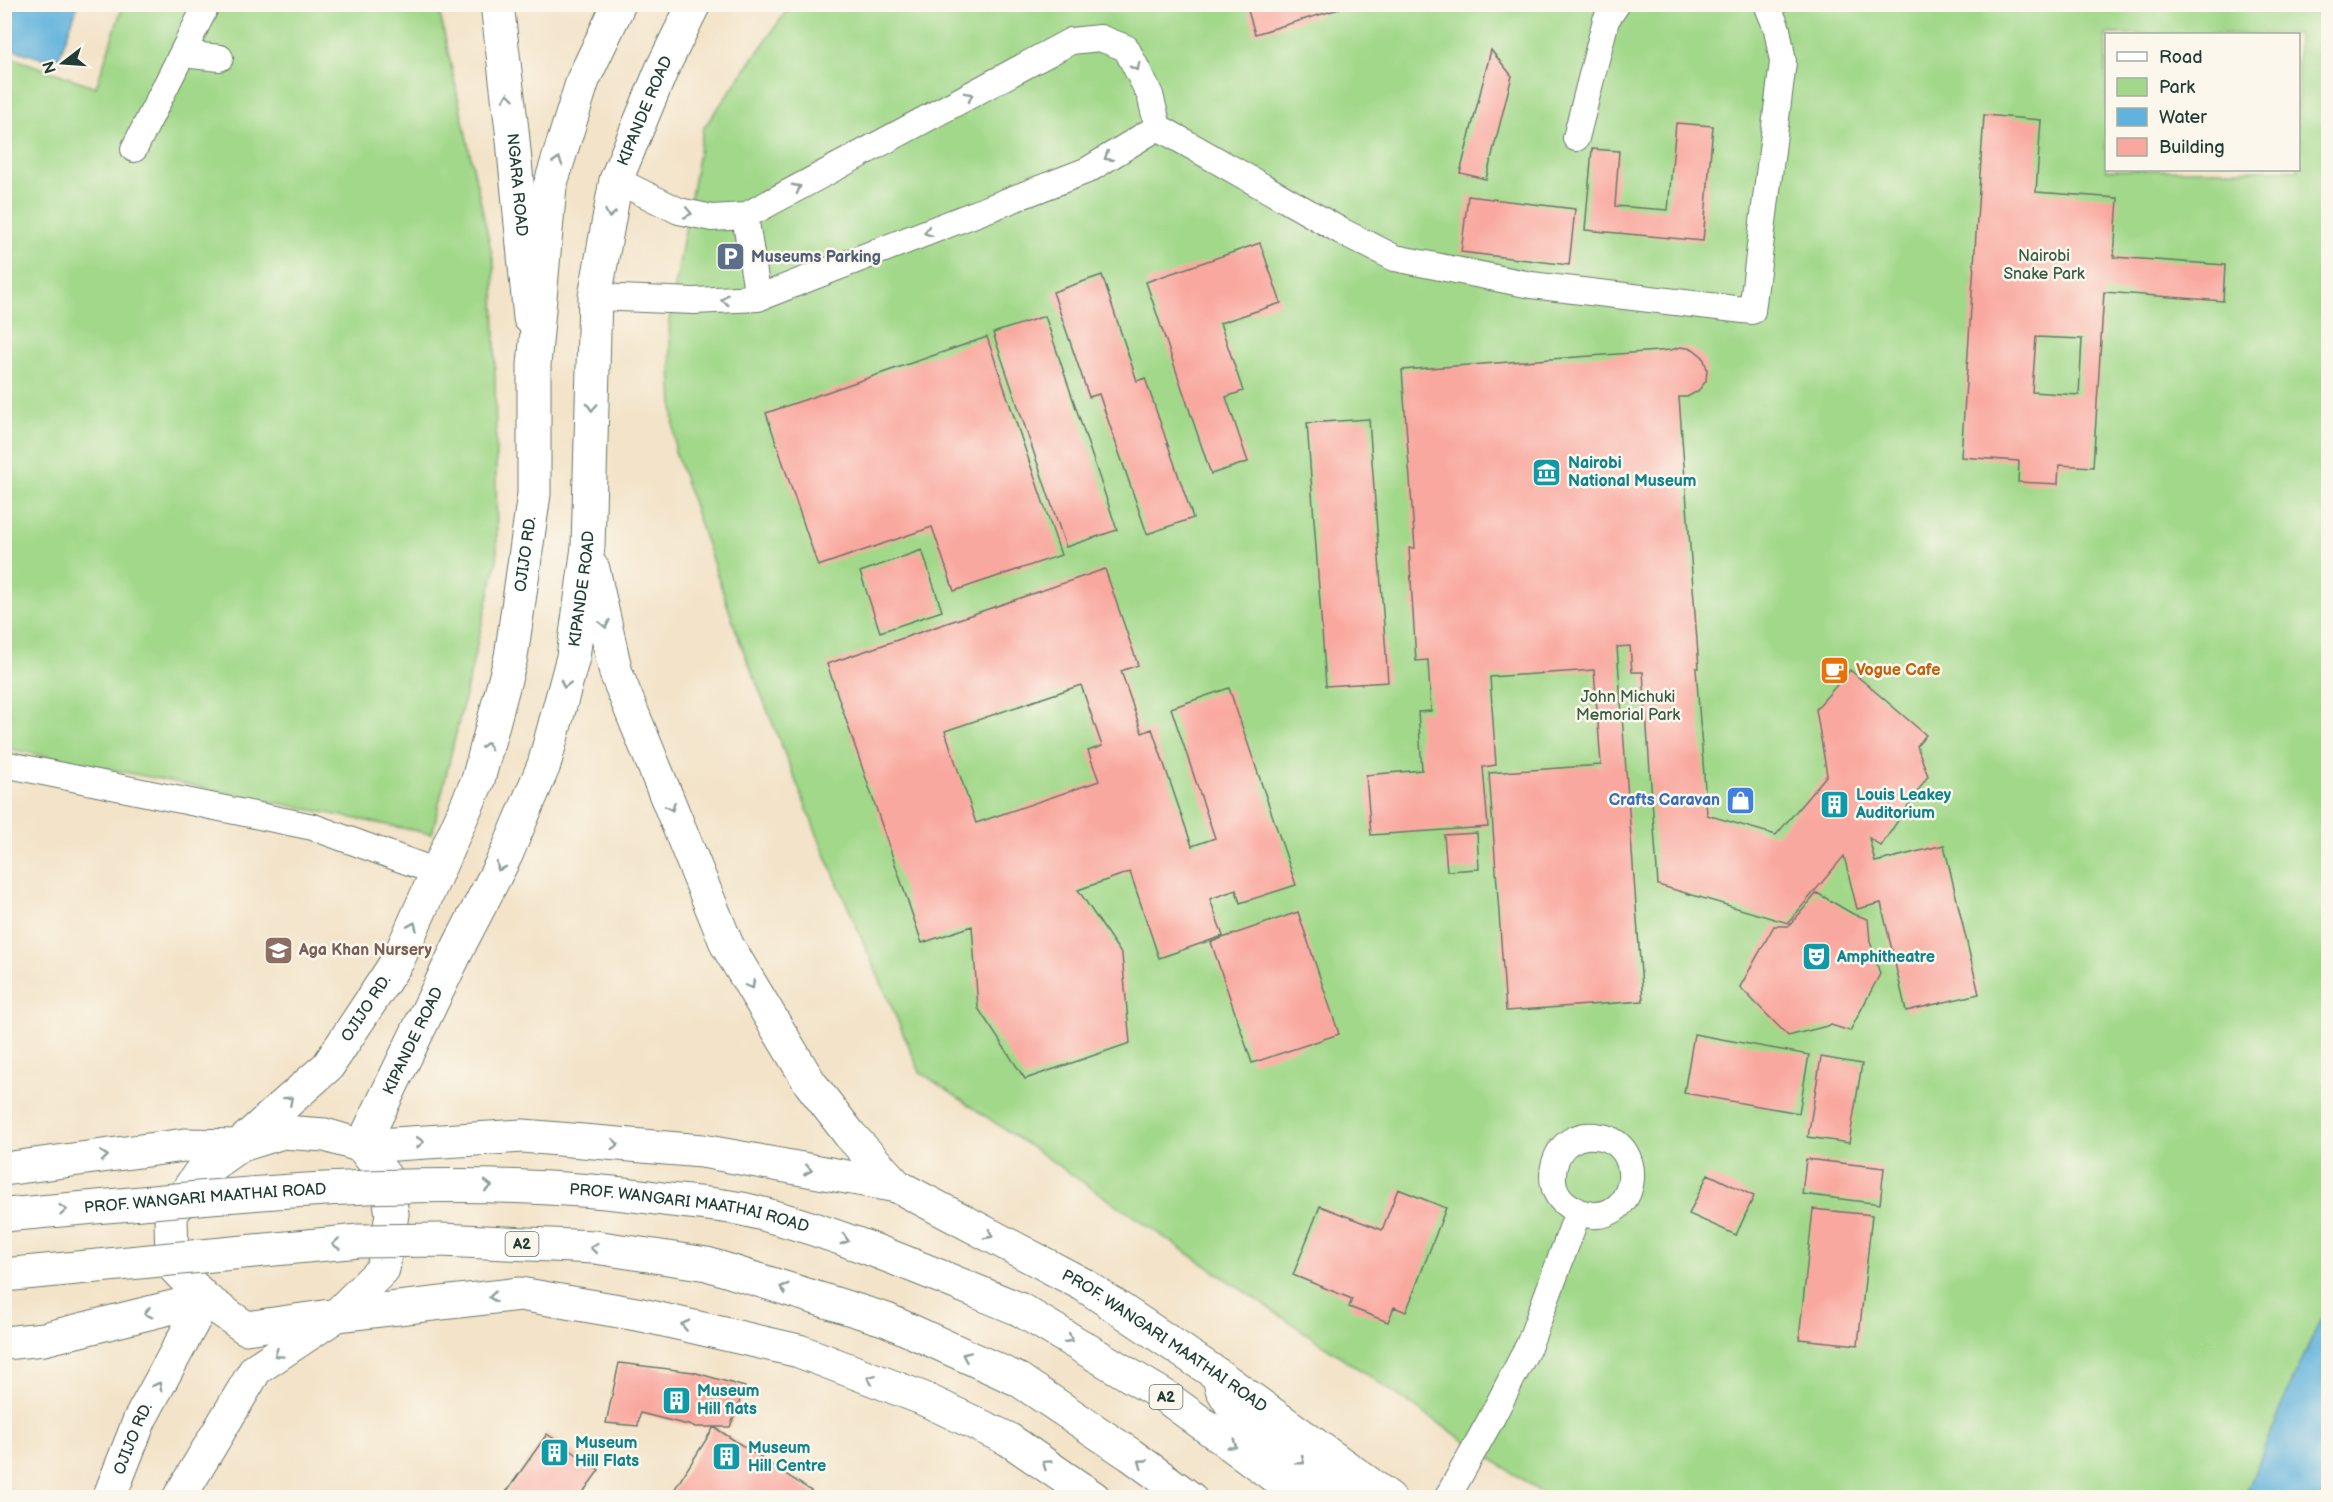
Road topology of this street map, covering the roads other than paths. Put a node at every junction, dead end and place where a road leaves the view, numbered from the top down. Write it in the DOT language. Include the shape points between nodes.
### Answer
graph roads {
  1 [pos="207,4"];
  2 [pos="497,4"];
  3 [pos="619,4"];
  4 [pos="694,4"];
  5 [pos="1617,4"];
  6 [pos="1767,4"];
  7 [pos="183,54"];
  8 [pos="220,58"];
  9 [pos="1158,127"];
  10 [pos="1576,138"];
  11 [pos="134,149"];
  12 [pos="616,180"];
  13 [pos="746,216"];
  14 [pos="595,297"];
  15 [pos="758,298"];
  16 [pos="534,365"];
  17 [pos="588,547"];
  18 [pos="4,764"];
  19 [pos="437,872"];
  20 [pos="238,1146"];
  21 [pos="362,1146"];
  22 [pos="4,1168"];
  23 [pos="897,1186"];
  24 [pos="1578,1212"];
  25 [pos="4,1215"];
  26 [pos="4,1275"];
  27 [pos="205,1299"];
  28 [pos="337,1315"];
  29 [pos="4,1343"];
  30 [pos="1218,1375"];
  31 [pos="109,1497"];
  32 [pos="179,1497"];
  33 [pos="1094,1497"];
  34 [pos="1190,1497"];
  35 [pos="1304,1497"];
  36 [pos="1346,1497"];
  37 [pos="1389,1497"];
  38 [pos="1447,1497"];
  1 -- 7 [label="lane"];
  16 -- 2 [label="main road, NGARA ROAD, one-way"];
  16 -- 3 [label="main road, one-way" via="550,186 583,80"];
  4 -- 12 [label="main road, KIPANDE ROAD"];
  5 -- 10 [label="lane" via="1606,20"];
  6 -- 9 [label="lane" via="1783,62 1752,310 1531,285 1395,258"];
  7 -- 8 [label="lane"];
  7 -- 11 [label="lane"];
  13 -- 9 [label="lane, one-way" via="1071,41 1100,38 1126,48 1150,95"];
  9 -- 15 [label="lane, one-way" via="1088,170"];
  12 -- 13 [label="lane, one-way" via="679,212 712,218"];
  12 -- 14 [label="main road, KIPANDE ROAD, one-way"];
  13 -- 15 [label="lane"];
  15 -- 14 [label="lane, one-way" via="694,301"];
  14 -- 17 [label="main road, KIPANDE ROAD, one-way"];
  19 -- 16 [label="main road, OJIJO RD., one-way" via="478,780 511,657 534,494"];
  17 -- 21 [label="main road, KIPANDE ROAD, one-way" via="573,657 544,765 506,855"];
  17 -- 23 [label="main road, one-way" via="616,673 728,945 810,1083"];
  18 -- 19 [label="lane" via="313,827"];
  20 -- 19 [label="main road, OJIJO RD., one-way" via="328,1065 398,960"];
  20 -- 21 [label="main road" via="284,1132 325,1135"];
  22 -- 20 [label="main road, one-way" via="185,1145"];
  20 -- 27 [label="main road, OJIJO RD." via="199,1174 171,1215 172,1265"];
  21 -- 23 [label="main road, PROF. WANGARI MAATHAI ROAD, one-way" via="523,1136 702,1151"];
  21 -- 28 [label="main road" via="386,1178 392,1214 383,1269"];
  23 -- 30 [label="main road, PROF. WANGARI MAATHAI ROAD, one-way" via="1084,1285"];
  24 -- 38 [label="lane" via="1529,1345"];
  25 -- 35 [label="main road, PROF. WANGARI MAATHAI ROAD / A2, one-way, bridge" via="376,1187 515,1185 624,1193 750,1211 869,1248 1019,1309 1166,1396"];
  34 -- 26 [label="main road, A2, one-way, bridge" via="1019,1380 887,1320 707,1264 595,1247 441,1240 359,1241"];
  27 -- 28 [label="main road" via="246,1328"];
  27 -- 29 [label="main road, one-way" via="44,1340"];
  31 -- 27 [label="main road, OJIJO RD., one-way" via="140,1419"];
  28 -- 32 [label="main road, one-way" via="256,1369"];
  33 -- 28 [label="main road, one-way" via="1008,1438 922,1398 788,1348 642,1315 520,1294"];
  30 -- 36 [label="main road, one-way" via="1231,1404"];
  30 -- 37 [label="main road, PROF. WANGARI MAATHAI ROAD"];
}
